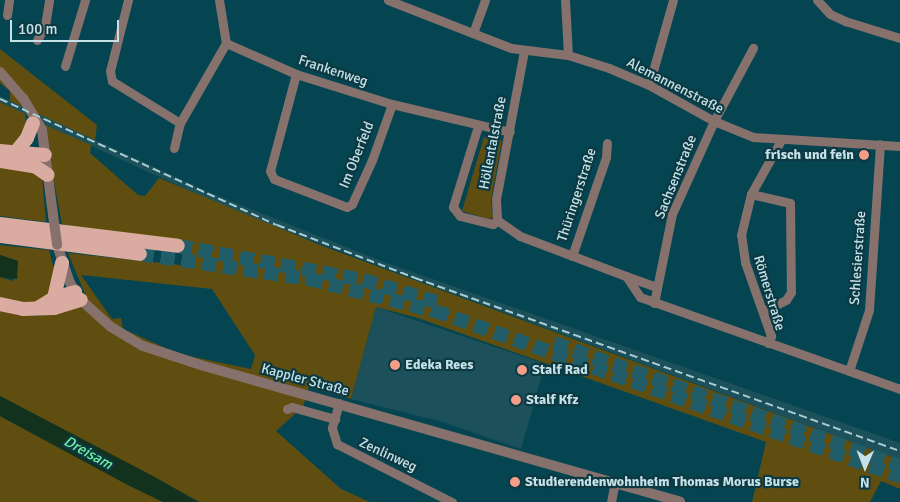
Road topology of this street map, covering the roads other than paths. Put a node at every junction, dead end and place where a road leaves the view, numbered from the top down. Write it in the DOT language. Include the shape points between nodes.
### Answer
graph roads {
  1 [pos="9,0"];
  2 [pos="49,0"];
  3 [pos="86,0"];
  4 [pos="128,0"];
  5 [pos="219,0"];
  6 [pos="388,0"];
  7 [pos="485,0"];
  8 [pos="564,0"];
  9 [pos="673,0"];
  10 [pos="817,0"];
  11 [pos="7,15"];
  12 [pos="473,33"];
  13 [pos="900,38"];
  14 [pos="37,40"];
  15 [pos="226,43"];
  16 [pos="752,48"];
  17 [pos="524,51"];
  18 [pos="568,55"];
  19 [pos="65,66"];
  20 [pos="0,72"];
  21 [pos="296,74"];
  22 [pos="649,85"];
  23 [pos="392,104"];
  24 [pos="34,119"];
  25 [pos="714,121"];
  26 [pos="180,123"];
  27 [pos="478,126"];
  28 [pos="510,132"];
  29 [pos="782,140"];
  30 [pos="607,143"];
  31 [pos="880,144"];
  32 [pos="900,146"];
  33 [pos="174,148"];
  34 [pos="0,151"];
  35 [pos="45,155"];
  36 [pos="17,158"];
  37 [pos="0,161"];
  38 [pos="48,175"];
  39 [pos="751,194"];
  40 [pos="495,222"];
  41 [pos="0,224"];
  42 [pos="0,236"];
  43 [pos="38,242"];
  44 [pos="0,243"];
  45 [pos="178,246"];
  46 [pos="140,254"];
  47 [pos="572,256"];
  48 [pos="62,263"];
  49 [pos="626,276"];
  50 [pos="657,287"];
  51 [pos="78,296"];
  52 [pos="54,298"];
  53 [pos="654,302"];
  54 [pos="0,304"];
  55 [pos="37,309"];
  56 [pos="763,311"];
  57 [pos="768,343"];
  58 [pos="849,371"];
  59 [pos="900,389"];
  60 [pos="339,403"];
  61 [pos="286,409"];
  62 [pos="335,419"];
  63 [pos="615,482"];
  64 [pos="452,502"];
  65 [pos="611,502"];
  66 [pos="680,502"];
  1 -- 11 [label="street"];
  2 -- 14 [label="street" via="45,26"];
  3 -- 19 [label="street"];
  4 -- 26 [label="street" via="110,71 112,81"];
  5 -- 15 [label="street"];
  6 -- 12 [label="street, Alemannenstraße"];
  7 -- 12 [label="street"];
  8 -- 18 [label="street"];
  9 -- 22 [label="street"];
  10 -- 13 [label="street" via="830,14 845,21"];
  12 -- 17 [label="street, Alemannenstraße"];
  15 -- 21 [label="street, Frankenweg"];
  15 -- 26 [label="street"];
  16 -- 25 [label="street, Sachsenstraße"];
  17 -- 18 [label="street, Alemannenstraße"];
  17 -- 28 [label="street, Höllentalstraße"];
  18 -- 22 [label="street, Alemannenstraße"];
  20 -- 24 [label="street, Kappler Straße"];
  21 -- 23 [label="street, Frankenweg"];
  21 -- 23 [label="street, Im Oberfeld" via="270,171 274,179 347,208 352,204 372,160"];
  22 -- 25 [label="street, Alemannenstraße"];
  23 -- 27 [label="street, Frankenweg"];
  24 -- 35 [label="street, Kappler Straße"];
  24 -- 36 [label="highway"];
  25 -- 29 [label="street, Alemannenstraße" via="753,137"];
  25 -- 50 [label="street, Sachsenstraße" via="672,214"];
  26 -- 33 [label="street"];
  27 -- 28 [label="street, Frankenweg"];
  27 -- 40 [label="street" via="453,207 460,216"];
  28 -- 40 [label="street, Höllentalstraße" via="496,199"];
  29 -- 31 [label="street, Alemannenstraße"];
  29 -- 39 [label="street, Römerstraße"];
  30 -- 47 [label="street, Thüringerstraße" via="606,157"];
  31 -- 32 [label="street, Alemannenstraße"];
  31 -- 58 [label="street, Schlesierstraße" via="869,310"];
  34 -- 36 [label="highway"];
  35 -- 36 [label="highway"];
  35 -- 38 [label="street, Kappler Straße"];
  36 -- 37 [label="highway"];
  36 -- 38 [label="highway"];
  38 -- 48 [label="street, Kappler Straße, bridge"];
  39 -- 56 [label="street, Römerstraße" via="742,222 742,247"];
  39 -- 56 [label="street" via="790,203 791,292 786,300"];
  40 -- 47 [label="street" via="520,236"];
  41 -- 45 [label="highway"];
  42 -- 43 [label="highway"];
  43 -- 44 [label="highway"];
  43 -- 46 [label="highway"];
  47 -- 49 [label="street"];
  48 -- 51 [label="street, Kappler Straße"];
  48 -- 52 [label="highway"];
  49 -- 50 [label="street"];
  49 -- 53 [label="street" via="640,297"];
  50 -- 53 [label="street, Sachsenstraße"];
  51 -- 52 [label="highway"];
  51 -- 55 [label="highway" via="54,308"];
  51 -- 60 [label="street, Kappler Straße" via="115,330 158,352"];
  52 -- 55 [label="highway"];
  53 -- 57 [label="street"];
  54 -- 55 [label="highway"];
  56 -- 57 [label="street, Römerstraße" via="771,336"];
  57 -- 58 [label="street"];
  58 -- 59 [label="street"];
  60 -- 62 [label="street, Zenlinweg"];
  60 -- 63 [label="street, Kappler Straße"];
  61 -- 62 [label="street" via="292,407"];
  62 -- 64 [label="street, Zenlinweg" via="334,438 344,450"];
  63 -- 65 [label="street"];
  63 -- 66 [label="street, Kappler Straße"];
}
